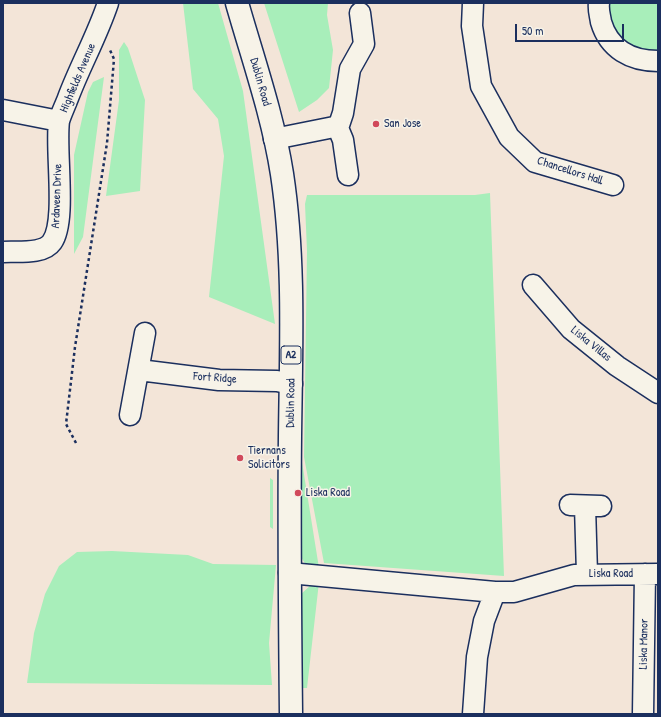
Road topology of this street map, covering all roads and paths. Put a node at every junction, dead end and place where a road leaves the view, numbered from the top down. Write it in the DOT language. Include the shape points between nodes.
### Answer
graph roads {
  1 [pos="108,3"];
  2 [pos="237,3"];
  3 [pos="473,3"];
  4 [pos="599,3"];
  5 [pos="360,13"];
  6 [pos="100,27"];
  7 [pos="658,62"];
  8 [pos="3,110"];
  9 [pos="60,121"];
  10 [pos="338,128"];
  11 [pos="274,139"];
  12 [pos="348,176"];
  13 [pos="613,185"];
  14 [pos="3,252"];
  15 [pos="533,285"];
  16 [pos="145,333"];
  17 [pos="139,370"];
  18 [pos="292,384"];
  19 [pos="658,393"];
  20 [pos="130,415"];
  21 [pos="76,443"];
  22 [pos="585,506"];
  23 [pos="289,573"];
  24 [pos="587,574"];
  25 [pos="652,574"];
  26 [pos="495,592"];
  27 [pos="291,714"];
  28 [pos="473,714"];
  29 [pos="644,714"];
  1 -- 6 [label="street, Highfields Avenue"];
  2 -- 11 [label="main road, Dublin Road / A2"];
  3 -- 13 [label="street, Chancellors Hall" via="472,26 482,86 509,137 535,162"];
  4 -- 7 [label="street" via="604,34 622,53 643,62"];
  5 -- 10 [label="street" via="364,44 350,69"];
  6 -- 9 [label="street, Highfields Avenue" via="78,71"];
  6 -- 21 [label="path" via="114,59 107,143 75,347 66,424"];
  8 -- 9 [label="street, Highfields Avenue"];
  9 -- 14 [label="street, Ardaveen Drive" via="57,233 51,243 41,250"];
  10 -- 11 [label="street" via="334,126"];
  10 -- 12 [label="street" via="344,140"];
  11 -- 18 [label="main road, Dublin Road / A2" via="282,174 288,228"];
  15 -- 19 [label="street, Liska Villas" via="571,329 617,366"];
  16 -- 17 [label="street"];
  17 -- 18 [label="street, Fort Ridge" via="219,380"];
  17 -- 20 [label="street"];
  18 -- 23 [label="main road, Dublin Road / A2"];
  22 -- 24 [label="street"];
  23 -- 26 [label="street, Liska Road"];
  23 -- 27 [label="main road, Dublin Road / A2"];
  24 -- 25 [label="street, Liska Road"];
  24 -- 26 [label="street, Liska Road" via="574,575 514,592"];
  25 -- 29 [label="street, Liska Manor"];
  26 -- 28 [label="street" via="484,621 477,657"];
}
